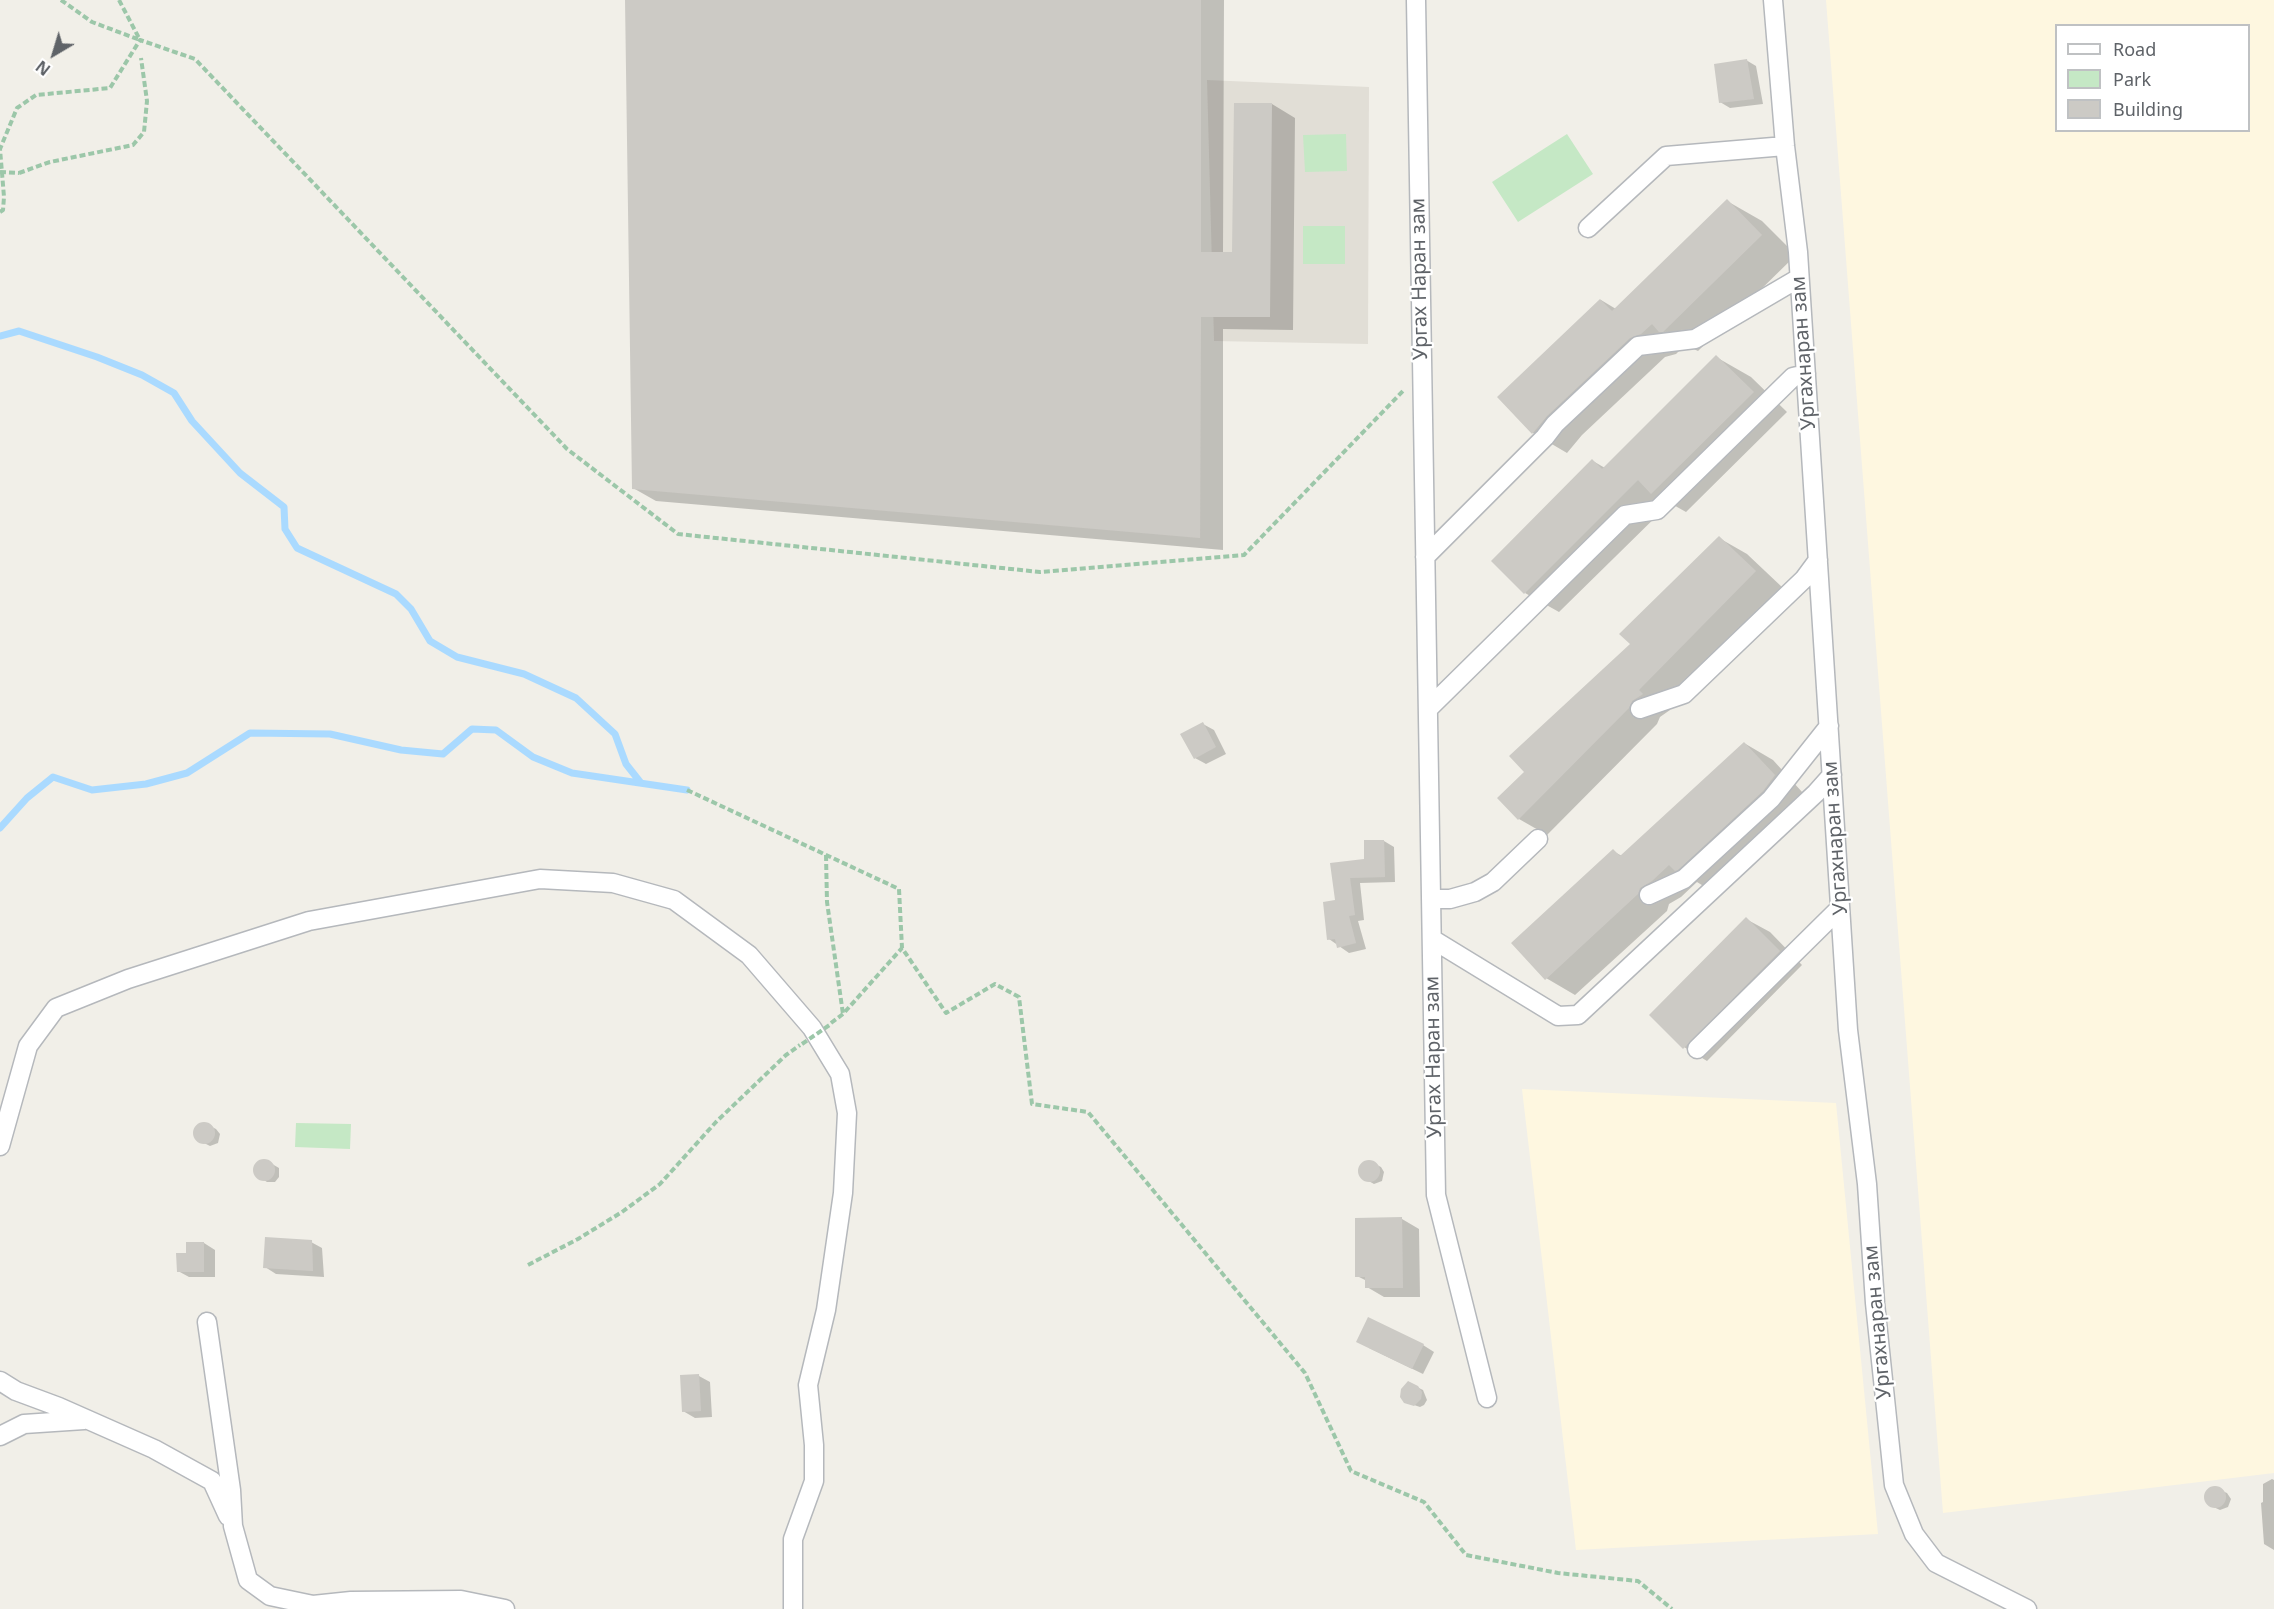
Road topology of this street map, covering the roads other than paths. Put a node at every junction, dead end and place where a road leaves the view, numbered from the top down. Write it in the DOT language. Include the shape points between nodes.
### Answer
graph roads {
  1 [pos="1416,0"];
  2 [pos="1773,0"];
  3 [pos="1785,146"];
  4 [pos="1588,228"];
  5 [pos="1799,278"];
  6 [pos="1806,374"];
  7 [pos="1425,557"];
  8 [pos="1818,560"];
  9 [pos="1428,709"];
  10 [pos="1640,709"];
  11 [pos="1829,726"];
  12 [pos="1832,775"];
  13 [pos="1539,839"];
  14 [pos="1649,895"];
  15 [pos="1431,899"];
  16 [pos="1840,908"];
  17 [pos="1432,939"];
  18 [pos="1697,1049"];
  19 [pos="0,1146"];
  20 [pos="207,1322"];
  21 [pos="0,1381"];
  22 [pos="1487,1398"];
  23 [pos="89,1420"];
  24 [pos="0,1436"];
  25 [pos="233,1526"];
  26 [pos="505,1609"];
  27 [pos="793,1609"];
  28 [pos="2027,1609"];
  1 -- 7 [label="street, Ургах Наран зам"];
  2 -- 3 [label="street, Ургахнаран зам"];
  3 -- 4 [label="street" via="1666,156"];
  3 -- 5 [label="street, Ургахнаран зам"];
  5 -- 6 [label="street, Ургахнаран зам"];
  5 -- 7 [label="street" via="1695,339 1638,346"];
  6 -- 8 [label="street, Ургахнаран зам"];
  6 -- 9 [label="street" via="1792,377 1657,510 1625,515"];
  7 -- 9 [label="street, Ургах Наран зам"];
  8 -- 10 [label="street" via="1804,579 1684,694"];
  8 -- 11 [label="street, Ургахнаран зам"];
  9 -- 15 [label="street, Ургах Наран зам"];
  11 -- 12 [label="street, Ургахнаран зам"];
  11 -- 14 [label="street" via="1771,799 1684,879"];
  12 -- 16 [label="street, Ургахнаран зам"];
  12 -- 17 [label="street" via="1578,1016 1558,1016"];
  13 -- 15 [label="street" via="1493,882 1475,892"];
  15 -- 17 [label="street, Ургах Наран зам"];
  16 -- 18 [label="street"];
  16 -- 28 [label="street, Ургахнаран зам" via="1848,1030 1867,1185 1894,1485 1914,1534 1936,1563"];
  17 -- 22 [label="street, Ургах Наран зам" via="1436,1195"];
  19 -- 27 [label="street" via="28,1046 56,1008 128,979 309,921 540,879 613,883 674,900 749,955 812,1028 840,1074 848,1113 841,1205 826,1310 808,1385 814,1481 793,1539"];
  20 -- 25 [label="street"];
  21 -- 23 [label="street"];
  23 -- 24 [label="street" via="24,1424"];
  23 -- 25 [label="street" via="212,1481"];
  25 -- 26 [label="street" via="248,1580 270,1596 313,1605 461,1600"];
}
